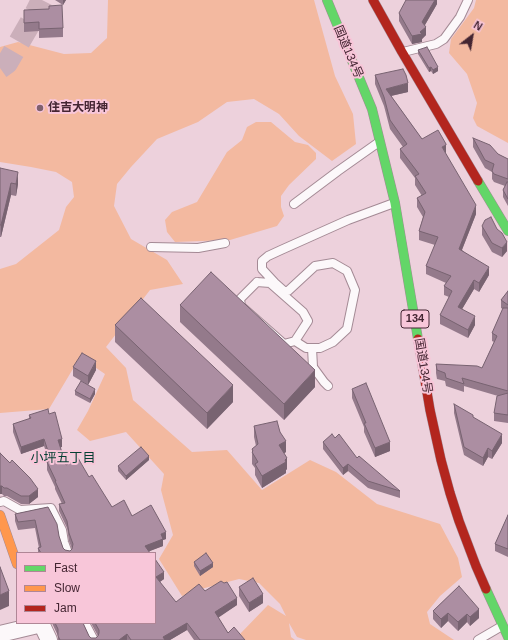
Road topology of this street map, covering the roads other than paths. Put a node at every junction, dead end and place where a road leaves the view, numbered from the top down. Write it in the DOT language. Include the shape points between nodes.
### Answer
graph roads {
  1 [pos="327,0"];
  2 [pos="374,0"];
  3 [pos="468,0"];
  4 [pos="402,52"];
  5 [pos="380,141"];
  6 [pos="395,203"];
  7 [pos="294,204"];
  8 [pos="508,231"];
  9 [pos="225,244"];
  10 [pos="151,247"];
  11 [pos="295,341"];
  12 [pos="312,348"];
  13 [pos="328,386"];
  14 [pos="0,502"];
  15 [pos="0,515"];
  16 [pos="68,552"];
  17 [pos="16,561"];
  18 [pos="41,624"];
  19 [pos="85,624"];
  20 [pos="503,626"];
  21 [pos="0,634"];
  22 [pos="508,637"];
  23 [pos="49,640"];
  24 [pos="93,640"];
  25 [pos="478,640"];
  1 -- 5 [label="main road, 国道134号 / 134" via="372,109"];
  2 -- 4 [label="main road"];
  3 -- 4 [label="lane" via="460,17 444,39 436,44"];
  4 -- 8 [label="main road"];
  5 -- 6 [label="main road, 国道134号 / 134"];
  5 -- 7 [label="lane"];
  6 -- 12 [label="lane" via="348,220 262,261 262,269 284,291 315,266 333,263 347,271 355,290 347,329 333,342 320,348"];
  6 -- 20 [label="main road, 国道134号 / 134" via="430,410 441,460 459,521"];
  9 -- 10 [label="lane" via="198,248"];
  11 -- 11 [label="lane" via="284,344 241,306 240,299 257,282 270,283 303,312 308,320"];
  11 -- 12 [label="lane" via="306,348"];
  12 -- 13 [label="lane" via="313,367"];
  14 -- 16 [label="lane" via="4,501 20,510 50,508 62,530"];
  15 -- 17 [label="main road"];
  18 -- 21 [label="street"];
  18 -- 23 [label="street"];
  19 -- 24 [label="lane"];
  20 -- 22 [label="main road, 国道134号 / 134"];
  20 -- 25 [label="lane"];
}
